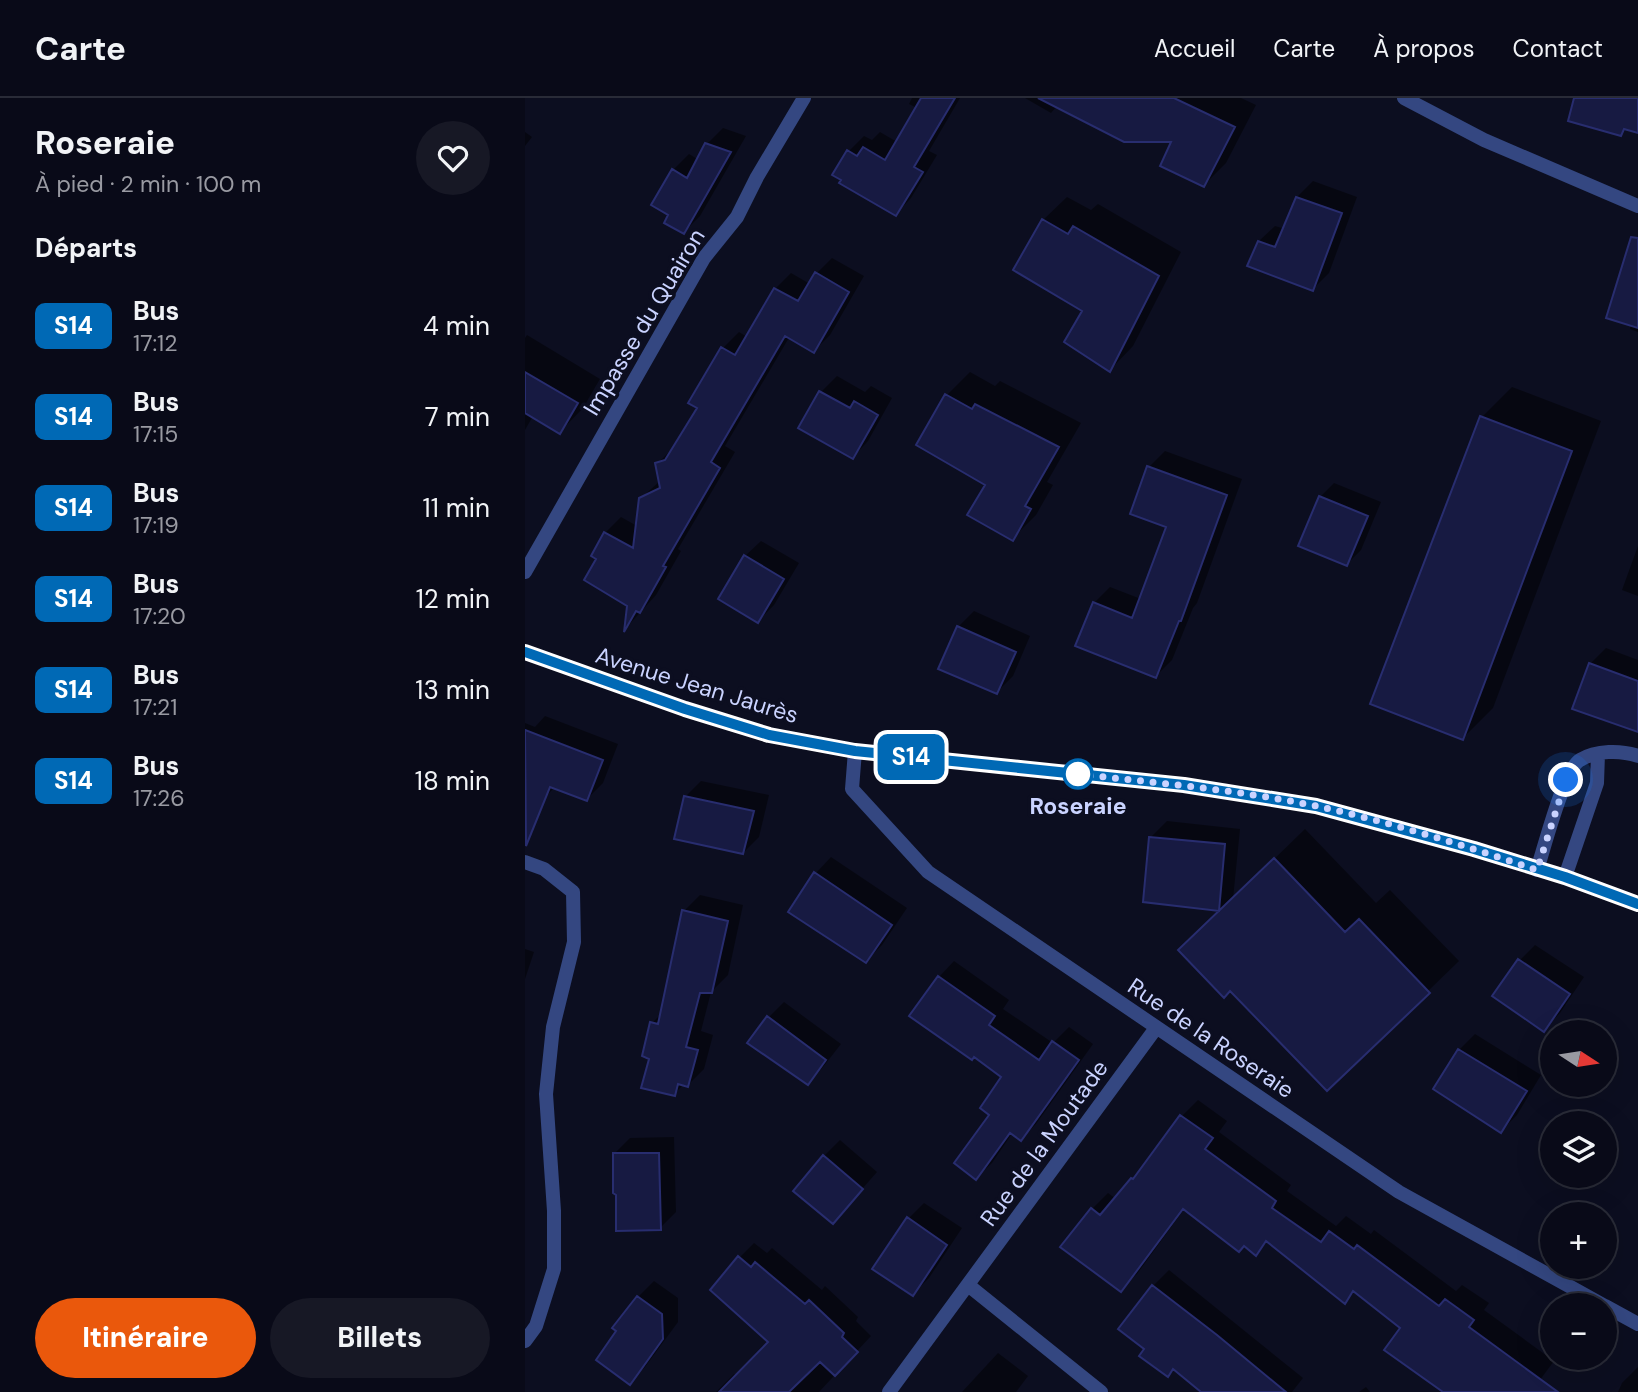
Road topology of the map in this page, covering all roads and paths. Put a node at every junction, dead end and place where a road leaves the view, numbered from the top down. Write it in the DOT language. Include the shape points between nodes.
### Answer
graph roads {
  1 [pos="804,98"];
  2 [pos="1404,98"];
  3 [pos="1638,205"];
  4 [pos="525,572"];
  5 [pos="525,652"];
  6 [pos="855,751"];
  7 [pos="1598,754"];
  8 [pos="1638,756"];
  9 [pos="525,862"];
  10 [pos="1537,870"];
  11 [pos="1565,877"];
  12 [pos="1638,904"];
  13 [pos="1156,1028"];
  14 [pos="968,1286"];
  15 [pos="1582,1293"];
  16 [pos="1617,1313"];
  17 [pos="1638,1324"];
  18 [pos="525,1340"];
  19 [pos="889,1392"];
  20 [pos="1101,1392"];
  1 -- 4 [label="street, Impasse du Quairon" via="737,217 704,258"];
  2 -- 3 [label="street" via="1484,140"];
  5 -- 6 [label="main road, Avenue Jean Jaurès" via="769,735"];
  6 -- 10 [label="main road, Avenue Jean Jaurès" via="1184,785 1316,806"];
  6 -- 13 [label="street, Rue de la Roseraie" via="852,789 928,872"];
  7 -- 8 [label="street" via="1625,751"];
  7 -- 10 [label="street" via="1579,761 1566,780"];
  7 -- 11 [label="street" via="1597,783"];
  9 -- 18 [label="street" via="544,869 573,892 574,942 553,1027 546,1094 554,1269 536,1326"];
  10 -- 11 [label="main road, Avenue Jean Jaurès"];
  11 -- 12 [label="main road, Avenue Jean Jaurès"];
  13 -- 14 [label="street, Rue de la Moutade"];
  13 -- 15 [label="street, Rue de la Roseraie" via="1399,1192"];
  14 -- 19 [label="street, Rue de la Moutade"];
  14 -- 20 [label="street"];
  16 -- 17 [label="street, Rue de la Roseraie"];
}
